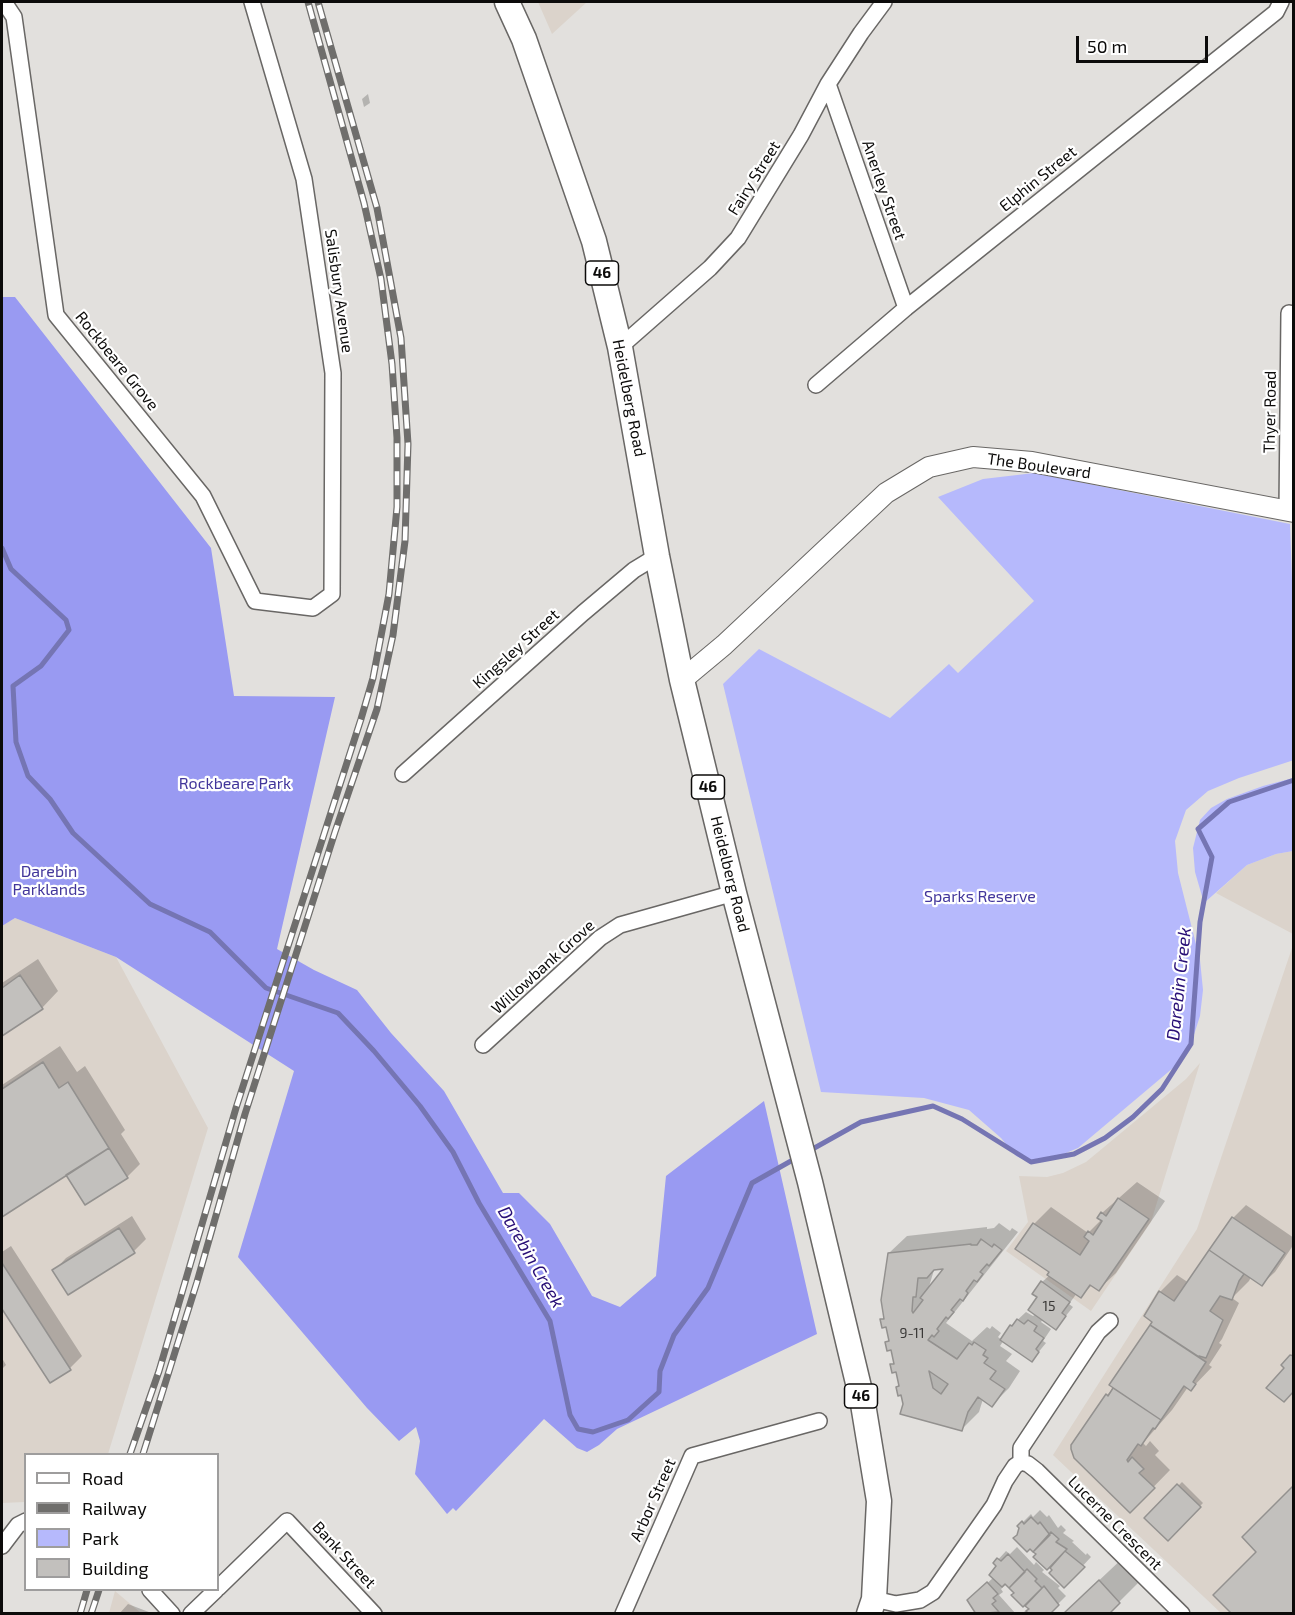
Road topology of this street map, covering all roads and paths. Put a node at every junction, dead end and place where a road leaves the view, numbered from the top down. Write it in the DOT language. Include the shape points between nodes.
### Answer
graph roads {
  1 [pos="4,2"];
  2 [pos="252,2"];
  3 [pos="507,2"];
  4 [pos="884,2"];
  5 [pos="1281,2"];
  6 [pos="1290,2"];
  7 [pos="1293,6"];
  8 [pos="828,84"];
  9 [pos="906,308"];
  10 [pos="1289,313"];
  11 [pos="620,347"];
  12 [pos="816,385"];
  13 [pos="1290,512"];
  14 [pos="657,556"];
  15 [pos="332,594"];
  16 [pos="682,680"];
  17 [pos="403,774"];
  18 [pos="734,893"];
  19 [pos="483,1045"];
  20 [pos="1110,1321"];
  21 [pos="819,1421"];
  22 [pos="1021,1462"];
  23 [pos="24,1522"];
  24 [pos="2,1546"];
  25 [pos="219,1587"];
  26 [pos="151,1591"];
  27 [pos="215,1591"];
  28 [pos="872,1606"];
  29 [pos="172,1614"];
  30 [pos="191,1614"];
  31 [pos="374,1614"];
  32 [pos="623,1614"];
  33 [pos="1182,1614"];
  1 -- 15 [label="street, Rockbeare Grove" via="14,17 56,315 203,496 255,601 313,608"];
  2 -- 15 [label="street, Salisbury Avenue" via="304,179 333,373"];
  3 -- 11 [label="main road, Heidelberg Road / 46" via="524,39 594,241"];
  4 -- 8 [label="street, Fairy Street"];
  5 -- 9 [label="street, Elphin Street" via="1276,12"];
  6 -- 7 [label="street"];
  8 -- 9 [label="street, Anerley Street"];
  8 -- 11 [label="street, Fairy Street" via="738,238 710,268"];
  9 -- 12 [label="street, Elphin Street"];
  10 -- 13 [label="street, Thyer Road"];
  11 -- 14 [label="main road, Heidelberg Road / 46"];
  13 -- 16 [label="street, The Boulevard" via="1032,462 973,457 929,466 885,493"];
  14 -- 16 [label="main road, Heidelberg Road / 46"];
  14 -- 17 [label="street, Kingsley Street" via="592,606"];
  16 -- 18 [label="main road, Heidelberg Road / 46"];
  18 -- 19 [label="street, Willowbank Grove" via="620,925 600,938"];
  18 -- 28 [label="main road, Heidelberg Road / 46" via="785,1082 863,1404 879,1501"];
  20 -- 22 [label="street" via="1098,1332 1021,1449"];
  21 -- 32 [label="street, Arbor Street" via="692,1455"];
  22 -- 28 [label="street" via="933,1592 920,1600"];
  22 -- 33 [label="street, Lucerne Crescent" via="1037,1471"];
  23 -- 24 [label="street"];
  25 -- 31 [label="street, Bank Street" via="287,1521"];
  26 -- 29 [label="street"];
  27 -- 30 [label="street"];
}
